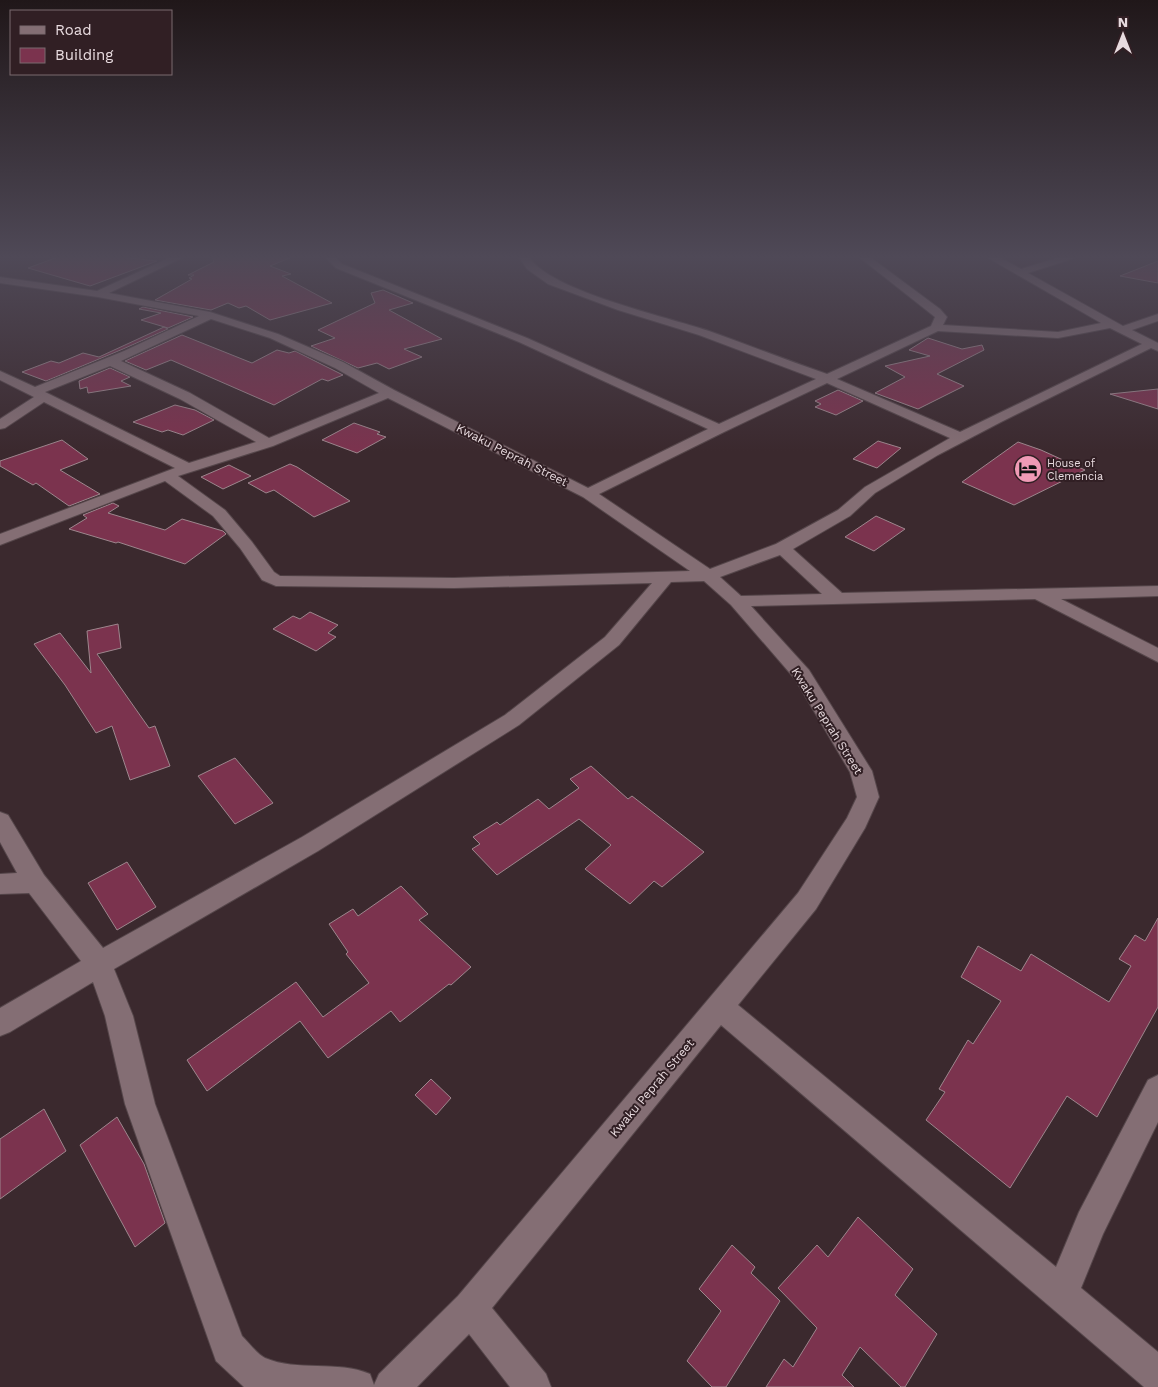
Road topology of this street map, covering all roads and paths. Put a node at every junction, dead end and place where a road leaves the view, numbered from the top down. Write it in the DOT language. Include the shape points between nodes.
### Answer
graph roads {
  1 [pos="195,322"];
  2 [pos="231,322"];
  3 [pos="478,322"];
  4 [pos="666,322"];
  5 [pos="939,322"];
  6 [pos="1107,322"];
  7 [pos="1145,322"];
  8 [pos="1111,324"];
  9 [pos="936,328"];
  10 [pos="1125,329"];
  11 [pos="1155,345"];
  12 [pos="110,361"];
  13 [pos="0,374"];
  14 [pos="828,379"];
  15 [pos="389,393"];
  16 [pos="38,394"];
  17 [pos="0,425"];
  18 [pos="719,429"];
  19 [pos="962,438"];
  20 [pos="268,444"];
  21 [pos="187,468"];
  22 [pos="167,475"];
  23 [pos="588,494"];
  24 [pos="0,540"];
  25 [pos="782,548"];
  26 [pos="708,576"];
  27 [pos="665,579"];
  28 [pos="1158,590"];
  29 [pos="1039,594"];
  30 [pos="838,599"];
  31 [pos="736,601"];
  32 [pos="1158,656"];
  33 [pos="2,830"];
  34 [pos="35,882"];
  35 [pos="0,884"];
  36 [pos="99,964"];
  37 [pos="720,1006"];
  38 [pos="0,1023"];
  39 [pos="1158,1090"];
  40 [pos="1062,1294"];
  41 [pos="470,1308"];
  42 [pos="1158,1375"];
  43 [pos="357,1387"];
  44 [pos="392,1387"];
  45 [pos="533,1387"];
  1 -- 12 [label="street"];
  2 -- 15 [label="street, Kwaku Peprah Street" via="274,336 339,365"];
  3 -- 18 [label="street"];
  4 -- 14 [label="street"];
  5 -- 9 [label="street"];
  6 -- 8 [label="street"];
  7 -- 10 [label="street"];
  8 -- 9 [label="street" via="1058,335"];
  8 -- 10 [label="street"];
  9 -- 14 [label="street"];
  10 -- 11 [label="street"];
  11 -- 19 [label="street"];
  12 -- 16 [label="street"];
  12 -- 20 [label="street" via="185,396"];
  13 -- 16 [label="street"];
  14 -- 18 [label="street"];
  14 -- 19 [label="street"];
  15 -- 20 [label="street"];
  15 -- 23 [label="street, Kwaku Peprah Street"];
  16 -- 17 [label="street"];
  16 -- 21 [label="street"];
  18 -- 23 [label="street"];
  19 -- 25 [label="street" via="870,490 844,513"];
  20 -- 21 [label="street"];
  21 -- 22 [label="street"];
  22 -- 24 [label="street"];
  22 -- 27 [label="street" via="219,513 268,576 276,581"];
  23 -- 26 [label="street, Kwaku Peprah Street"];
  25 -- 26 [label="street"];
  25 -- 30 [label="street"];
  26 -- 27 [label="street"];
  26 -- 31 [label="street, Kwaku Peprah Street"];
  27 -- 36 [label="street" via="612,642 512,720 310,844"];
  28 -- 29 [label="street"];
  29 -- 30 [label="street"];
  29 -- 32 [label="street"];
  30 -- 31 [label="street"];
  31 -- 37 [label="street, Kwaku Peprah Street" via="802,675 861,771 868,797 857,822 808,901"];
  33 -- 34 [label="street"];
  34 -- 35 [label="street"];
  34 -- 36 [label="street"];
  36 -- 38 [label="street"];
  36 -- 43 [label="street" via="119,1016 140,1104 229,1348 254,1373 291,1382"];
  37 -- 40 [label="street"];
  37 -- 41 [label="street, Kwaku Peprah Street"];
  39 -- 40 [label="street" via="1091,1224"];
  40 -- 42 [label="street"];
  41 -- 44 [label="street, Kwaku Peprah Street"];
  41 -- 45 [label="street"];
}
